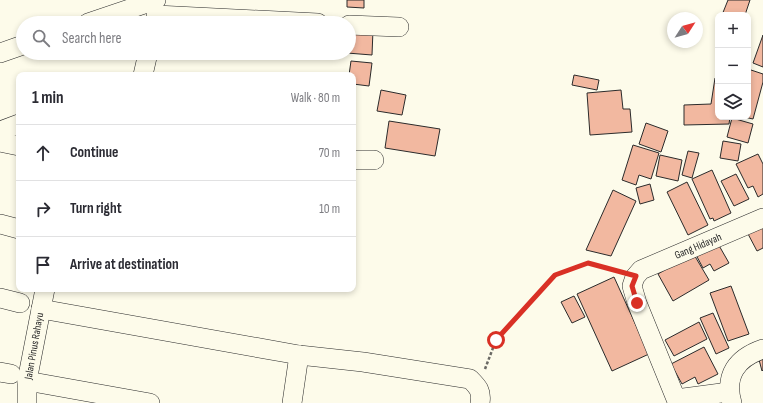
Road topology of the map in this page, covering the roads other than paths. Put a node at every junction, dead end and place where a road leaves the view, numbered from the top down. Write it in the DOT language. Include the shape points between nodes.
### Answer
graph roads {
  1 [pos="157,10"];
  2 [pos="125,16"];
  3 [pos="231,16"];
  4 [pos="356,25"];
  5 [pos="399,27"];
  6 [pos="16,47"];
  7 [pos="0,53"];
  8 [pos="146,60"];
  9 [pos="144,72"];
  10 [pos="16,125"];
  11 [pos="0,131"];
  12 [pos="0,142"];
  13 [pos="16,145"];
  14 [pos="356,160"];
  15 [pos="374,160"];
  16 [pos="763,218"];
  17 [pos="0,224"];
  18 [pos="16,228"];
  19 [pos="44,292"];
  20 [pos="0,298"];
  21 [pos="20,302"];
  22 [pos="41,309"];
  23 [pos="763,349"];
  24 [pos="299,355"];
  25 [pos="13,375"];
  26 [pos="479,395"];
  27 [pos="730,398"];
  28 [pos="26,403"];
  29 [pos="150,403"];
  30 [pos="292,403"];
  1 -- 2 [label="street"];
  1 -- 3 [label="street"];
  4 -- 5 [label="street"];
  6 -- 7 [label="street"];
  8 -- 9 [label="street"];
  10 -- 11 [label="street"];
  12 -- 13 [label="street"];
  14 -- 15 [label="street"];
  16 -- 27 [label="street, Gang Hidayah" via="641,270 632,286 676,399"];
  17 -- 18 [label="street"];
  19 -- 22 [label="street, Jalan Pinus Rahayu"];
  20 -- 21 [label="street"];
  22 -- 24 [label="street"];
  22 -- 25 [label="street, Jalan Pinus Rahayu"];
  23 -- 27 [label="street" via="739,362 732,373"];
  24 -- 26 [label="street" via="470,379"];
  24 -- 30 [label="street"];
  25 -- 28 [label="street, Jalan Pinus Rahayu"];
  25 -- 29 [label="street"];
}
